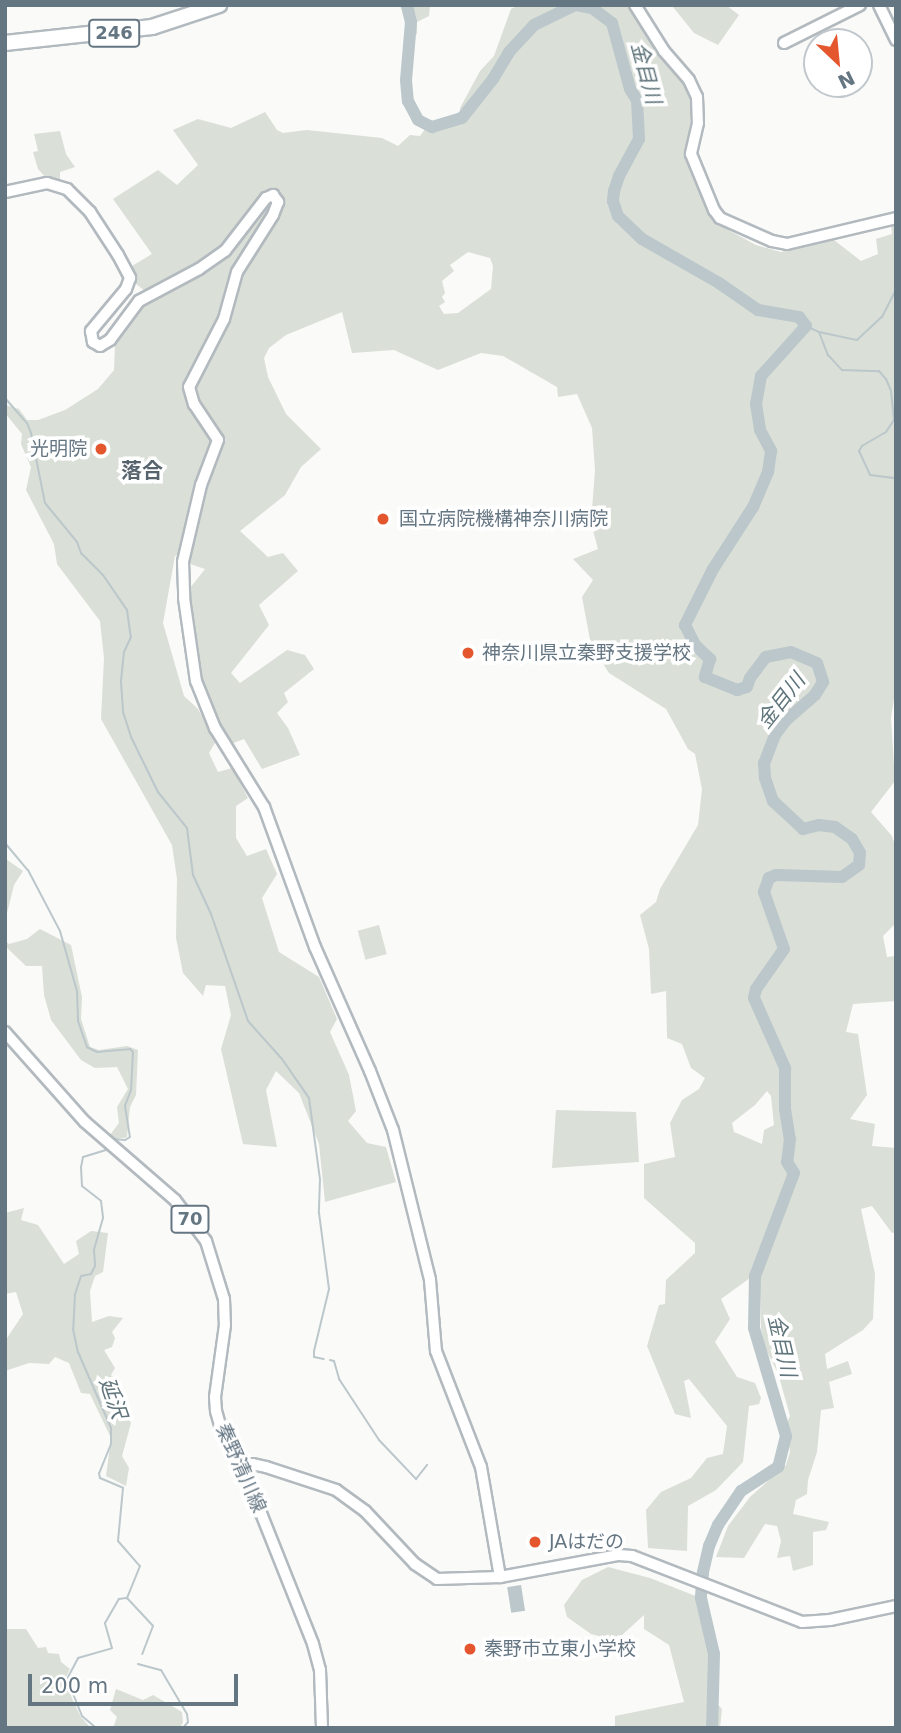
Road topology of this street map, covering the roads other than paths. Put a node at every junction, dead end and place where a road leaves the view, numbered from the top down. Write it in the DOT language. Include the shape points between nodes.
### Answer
graph roads {
  1 [pos="219,5"];
  2 [pos="635,5"];
  3 [pos="860,5"];
  4 [pos="879,5"];
  5 [pos="896,40"];
  6 [pos="5,43"];
  7 [pos="784,43"];
  8 [pos="5,192"];
  9 [pos="896,218"];
  10 [pos="5,1032"];
  11 [pos="241,1468"];
  12 [pos="500,1577"];
  13 [pos="896,1606"];
  14 [pos="323,1728"];
  1 -- 6 [label="highway, 246" via="140,29"];
  2 -- 9 [label="street" via="698,97 691,154 720,218 787,244"];
  3 -- 7 [label="street"];
  4 -- 5 [label="street"];
  8 -- 12 [label="street" via="47,183 67,189 90,212 118,255 130,278 91,331 93,342 100,346 110,340 139,301 225,251 266,198 273,195 278,202 237,271 224,320 189,387 194,404 218,440 201,485 183,562 195,671 215,729 264,807 315,947 393,1130 430,1280 436,1351 481,1467"];
  10 -- 11 [label="street, 秦野清川線 / 70" via="85,1122 175,1200 206,1241 224,1299 216,1411"];
  11 -- 12 [label="street" via="267,1466 336,1490 437,1579"];
  11 -- 14 [label="street, 秦野清川線 / 70" via="313,1644 320,1670"];
  12 -- 13 [label="street" via="619,1555 632,1556 802,1622"];
}
